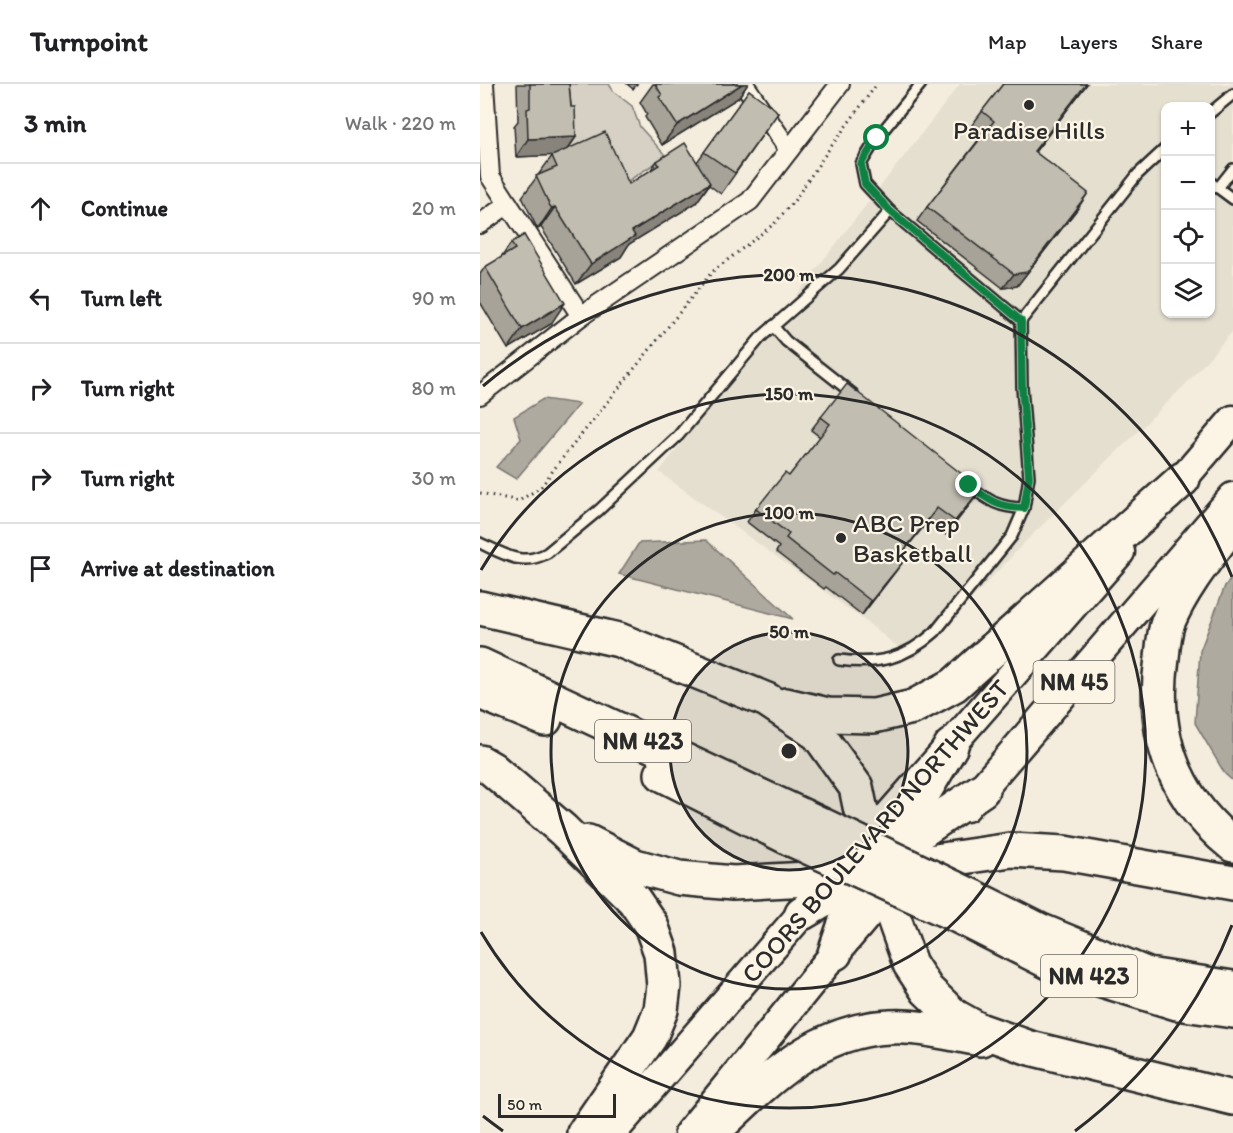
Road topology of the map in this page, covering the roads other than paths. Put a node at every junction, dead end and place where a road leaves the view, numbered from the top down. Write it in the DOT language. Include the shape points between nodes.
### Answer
graph roads {
  1 [pos="484,84"];
  2 [pos="744,84"];
  3 [pos="840,84"];
  4 [pos="921,84"];
  5 [pos="1233,94"];
  6 [pos="1215,109"];
  7 [pos="789,150"];
  8 [pos="1161,153"];
  9 [pos="1233,169"];
  10 [pos="1215,184"];
  11 [pos="1215,186"];
  12 [pos="1232,195"];
  13 [pos="508,204"];
  14 [pos="890,211"];
  15 [pos="480,224"];
  16 [pos="581,316"];
  17 [pos="1021,321"];
  18 [pos="773,326"];
  19 [pos="480,395"];
  20 [pos="862,401"];
  21 [pos="1233,420"];
  22 [pos="960,477"];
  23 [pos="1183,478"];
  24 [pos="1233,496"];
  25 [pos="1024,508"];
  26 [pos="1233,523"];
  27 [pos="480,543"];
  28 [pos="480,608"];
  29 [pos="839,660"];
  30 [pos="480,665"];
  31 [pos="480,692"];
  32 [pos="767,700"];
  33 [pos="951,746"];
  34 [pos="480,762"];
  35 [pos="982,790"];
  36 [pos="799,828"];
  37 [pos="563,830"];
  38 [pos="1233,845"];
  39 [pos="877,867"];
  40 [pos="1233,883"];
  41 [pos="963,906"];
  42 [pos="802,913"];
  43 [pos="835,953"];
  44 [pos="1233,988"];
  45 [pos="1233,1011"];
  46 [pos="1030,1048"];
  47 [pos="1233,1098"];
  48 [pos="584,1133"];
  49 [pos="612,1133"];
  50 [pos="689,1133"];
  51 [pos="712,1133"];
  1 -- 13 [label="street" via="490,176"];
  2 -- 7 [label="street"];
  3 -- 7 [label="street"];
  4 -- 14 [label="lane" via="861,164 865,184"];
  5 -- 6 [label="lane"];
  7 -- 16 [label="street" via="750,201"];
  8 -- 17 [label="lane" via="1138,174"];
  9 -- 10 [label="lane"];
  11 -- 12 [label="lane"];
  13 -- 15 [label="street"];
  13 -- 16 [label="street"];
  14 -- 17 [label="lane"];
  14 -- 18 [label="lane" via="839,269"];
  16 -- 19 [label="street"];
  17 -- 25 [label="lane" via="1029,477"];
  18 -- 20 [label="lane" via="786,341"];
  18 -- 27 [label="lane" via="678,436 548,553 520,559"];
  21 -- 23 [label="main road, COORS BOULEVARD NORTHWEST / NM 45"];
  22 -- 25 [label="lane" via="990,501"];
  23 -- 32 [label="highway" via="954,685 914,707 874,716 828,716"];
  23 -- 33 [label="main road, COORS BOULEVARD NORTHWEST / NM 45"];
  24 -- 35 [label="main road, COORS BOULEVARD NORTHWEST / NM 45"];
  25 -- 29 [label="lane" via="1011,536 923,643 886,660"];
  26 -- 38 [label="highway" via="1178,600 1167,625 1159,699 1162,736 1173,769 1192,805"];
  28 -- 32 [label="highway" via="619,640"];
  30 -- 36 [label="highway, NM 423"];
  31 -- 36 [label="highway, NM 423"];
  32 -- 39 [label="highway" via="818,734 856,787"];
  33 -- 39 [label="highway"];
  34 -- 37 [label="highway"];
  35 -- 39 [label="highway"];
  36 -- 41 [label="highway, NM 423, bridge"];
  37 -- 39 [label="highway" via="635,866 679,878 733,883 808,879"];
  37 -- 48 [label="highway" via="634,900 651,926 661,953 664,986 661,1010 650,1037"];
  39 -- 40 [label="highway" via="1011,850 1064,853"];
  39 -- 42 [label="highway"];
  39 -- 43 [label="highway"];
  39 -- 46 [label="highway" via="910,964 927,990 954,1016 979,1030"];
  41 -- 44 [label="highway, NM 423" via="1040,930 1148,975"];
  41 -- 45 [label="highway, NM 423" via="1057,966 1177,1003"];
  42 -- 49 [label="main road, COORS BOULEVARD NORTHWEST"];
  43 -- 50 [label="main road, COORS BOULEVARD NORTHWEST"];
  46 -- 47 [label="highway"];
  46 -- 51 [label="highway" via="926,1029 889,1027 852,1033 818,1046 786,1065"];
}
